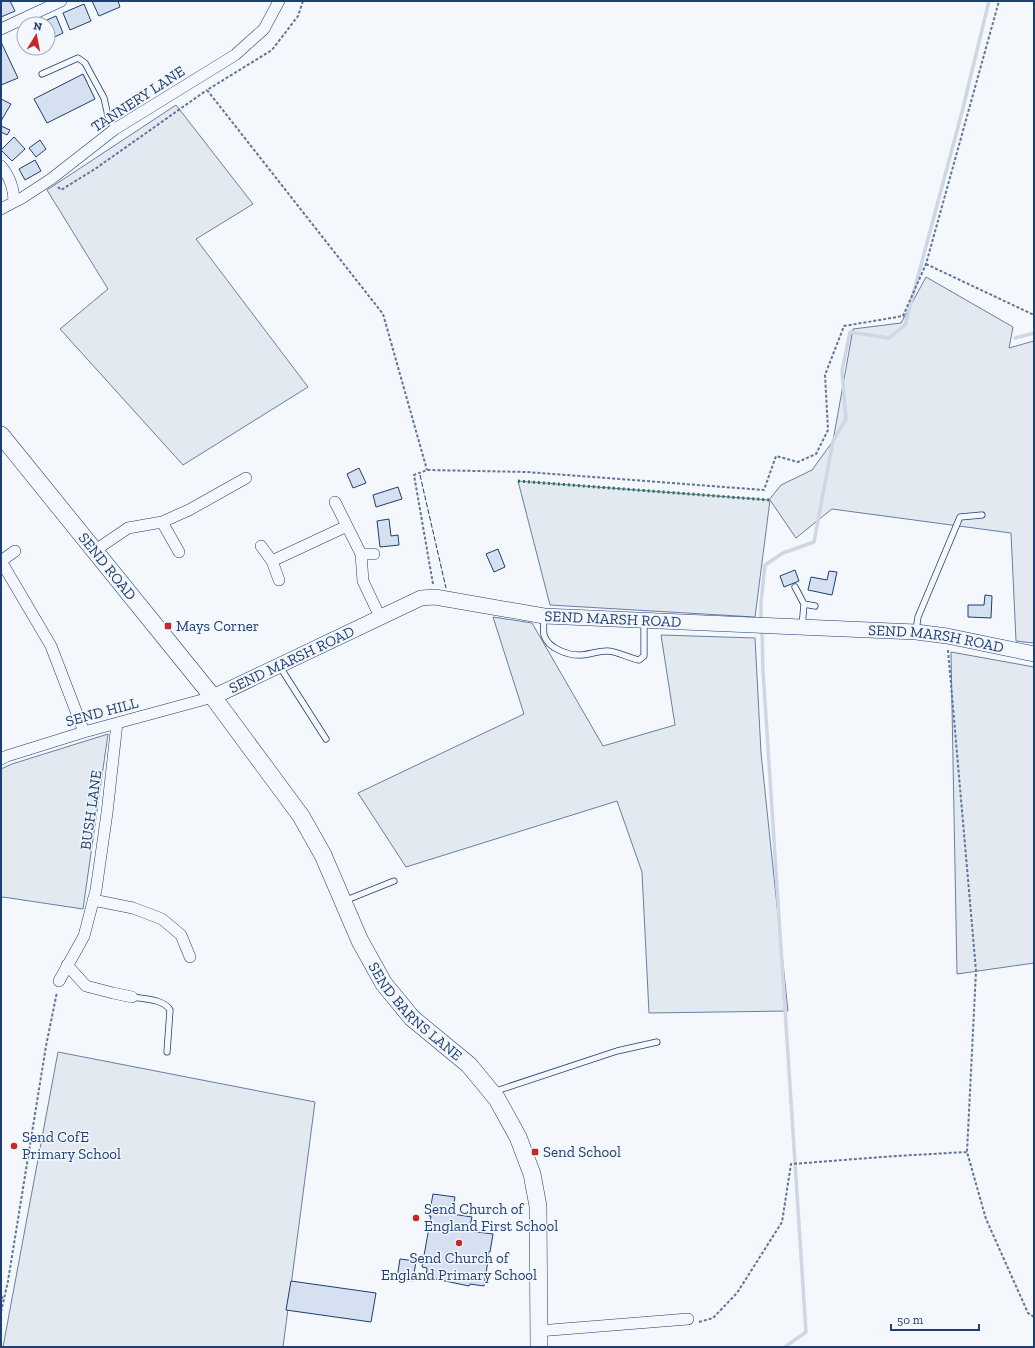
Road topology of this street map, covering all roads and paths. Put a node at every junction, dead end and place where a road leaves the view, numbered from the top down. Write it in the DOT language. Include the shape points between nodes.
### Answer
graph roads {
  1 [pos="61,1"];
  2 [pos="279,1"];
  3 [pos="303,1"];
  4 [pos="999,1"];
  5 [pos="1,29"];
  6 [pos="42,74"];
  7 [pos="207,90"];
  8 [pos="115,129"];
  9 [pos="1,166"];
  10 [pos="51,179"];
  11 [pos="14,202"];
  12 [pos="1,209"];
  13 [pos="926,264"];
  14 [pos="1034,315"];
  15 [pos="1,435"];
  16 [pos="427,470"];
  17 [pos="246,478"];
  18 [pos="335,502"];
  19 [pos="982,515"];
  20 [pos="162,522"];
  21 [pos="347,526"];
  22 [pos="261,546"];
  23 [pos="14,551"];
  24 [pos="94,551"];
  25 [pos="179,552"];
  26 [pos="361,554"];
  27 [pos="374,554"];
  28 [pos="272,561"];
  29 [pos="279,580"];
  30 [pos="795,587"];
  31 [pos="435,598"];
  32 [pos="804,604"];
  33 [pos="815,606"];
  34 [pos="544,616"];
  35 [pos="380,617"];
  36 [pos="644,621"];
  37 [pos="802,627"];
  38 [pos="916,632"];
  39 [pos="947,636"];
  40 [pos="1034,654"];
  41 [pos="280,666"];
  42 [pos="213,697"];
  43 [pos="117,723"];
  44 [pos="84,732"];
  45 [pos="326,739"];
  46 [pos="1,759"];
  47 [pos="394,881"];
  48 [pos="93,900"];
  49 [pos="343,902"];
  50 [pos="190,957"];
  51 [pos="67,965"];
  52 [pos="59,981"];
  53 [pos="132,997"];
  54 [pos="657,1042"];
  55 [pos="167,1052"];
  56 [pos="492,1093"];
  57 [pos="967,1152"];
  58 [pos="1,1296"];
  59 [pos="4,1300"];
  60 [pos="1,1312"];
  61 [pos="1034,1317"];
  62 [pos="691,1321"];
  63 [pos="539,1339"];
  1 -- 5 [label="street"];
  2 -- 8 [label="street, TANNERY LANE" via="264,29 235,55"];
  3 -- 7 [label="path" via="298,16 272,50"];
  4 -- 13 [label="path"];
  6 -- 8 [label="lane" via="78,58 85,63 104,98 108,116"];
  7 -- 10 [label="path" via="61,190"];
  7 -- 16 [label="path" via="384,314"];
  8 -- 10 [label="street, TANNERY LANE"];
  9 -- 11 [label="street" via="12,186"];
  10 -- 11 [label="street, TANNERY LANE"];
  11 -- 12 [label="street, TANNERY LANE"];
  13 -- 14 [label="path"];
  13 -- 16 [label="path" via="903,316 844,326 825,375 828,430 816,454 798,462 776,456 764,490 527,472"];
  15 -- 24 [label="main road, SEND ROAD"];
  16 -- 31 [label="path" via="414,475"];
  17 -- 20 [label="street"];
  18 -- 21 [label="street"];
  19 -- 38 [label="lane" via="960,517 918,617"];
  20 -- 24 [label="street" via="128,528"];
  20 -- 25 [label="street"];
  21 -- 26 [label="street"];
  21 -- 28 [label="street"];
  22 -- 28 [label="street"];
  23 -- 44 [label="street" via="1,561 51,646"];
  24 -- 42 [label="main road, SEND ROAD"];
  26 -- 27 [label="street"];
  26 -- 35 [label="street" via="363,581"];
  28 -- 29 [label="street"];
  30 -- 32 [label="lane"];
  31 -- 34 [label="main road, SEND MARSH ROAD"];
  31 -- 35 [label="main road, SEND MARSH ROAD" via="421,598"];
  32 -- 33 [label="lane"];
  32 -- 37 [label="lane"];
  34 -- 36 [label="main road, SEND MARSH ROAD"];
  34 -- 36 [label="lane" via="544,635 558,650 572,655 605,650 639,660 644,656"];
  35 -- 41 [label="main road, SEND MARSH ROAD"];
  36 -- 37 [label="main road, SEND MARSH ROAD"];
  37 -- 38 [label="main road, SEND MARSH ROAD"];
  38 -- 39 [label="main road, SEND MARSH ROAD"];
  39 -- 40 [label="main road, SEND MARSH ROAD"];
  39 -- 57 [label="path" via="976,972"];
  41 -- 42 [label="main road, SEND MARSH ROAD"];
  41 -- 45 [label="lane"];
  42 -- 43 [label="street, SEND HILL"];
  42 -- 49 [label="main road, SEND BARNS LANE" via="301,816 323,855"];
  43 -- 44 [label="street, SEND HILL"];
  43 -- 48 [label="street, BUSH LANE" via="107,813"];
  44 -- 46 [label="street, SEND HILL"];
  47 -- 49 [label="lane"];
  48 -- 50 [label="street" via="133,908 162,919 181,935"];
  48 -- 51 [label="street, BUSH LANE" via="84,936"];
  49 -- 56 [label="main road, SEND BARNS LANE" via="360,941 384,984 412,1018 468,1065"];
  51 -- 52 [label="street, BUSH LANE"];
  51 -- 53 [label="street" via="86,986"];
  52 -- 59 [label="path"];
  53 -- 55 [label="lane" via="168,1006 170,1010"];
  54 -- 56 [label="lane" via="616,1051"];
  56 -- 63 [label="main road, SEND BARNS LANE" via="518,1137 532,1174 538,1206"];
  57 -- 61 [label="path" via="986,1219 1028,1313"];
  57 -- 62 [label="path" via="791,1164 782,1222 737,1293 713,1318"];
  58 -- 59 [label="path"];
  59 -- 60 [label="path"];
  62 -- 63 [label="street"];
}
